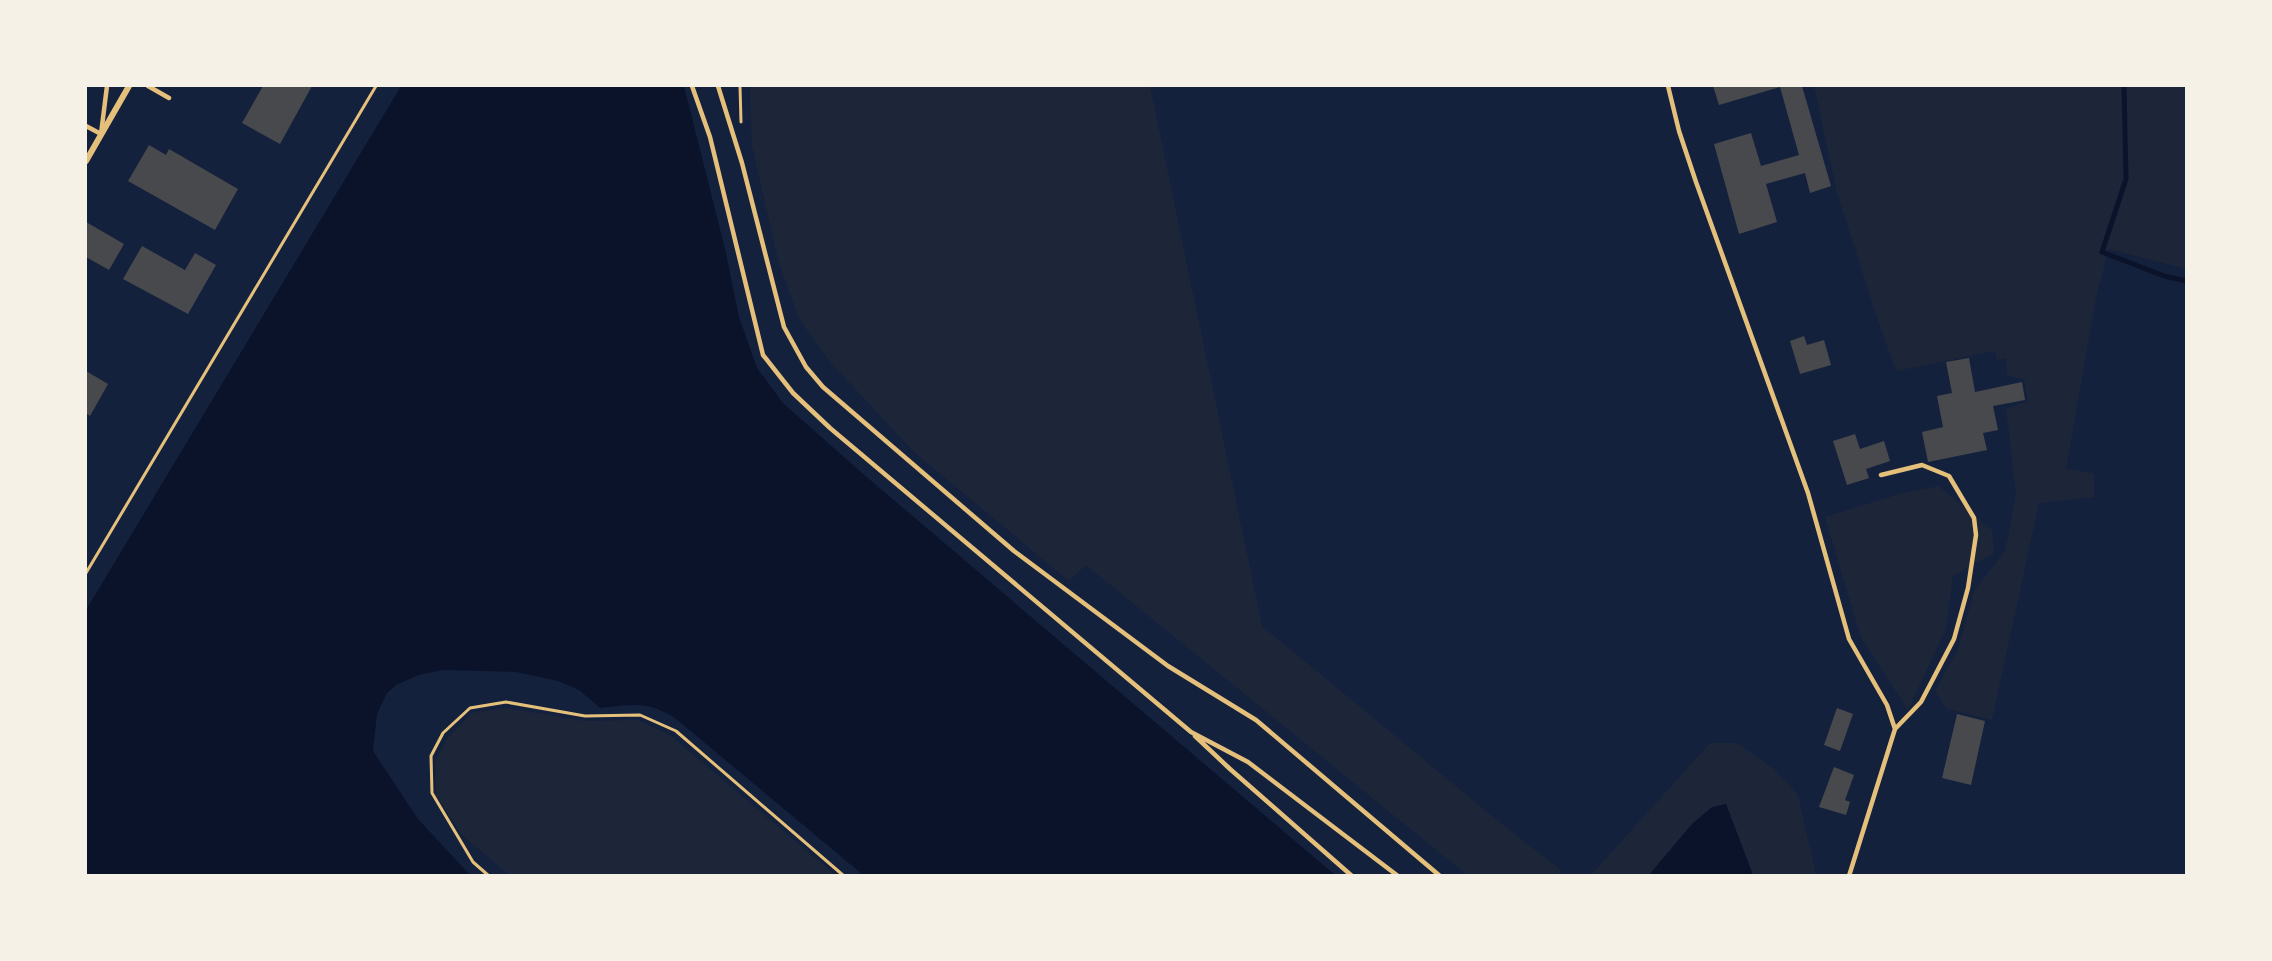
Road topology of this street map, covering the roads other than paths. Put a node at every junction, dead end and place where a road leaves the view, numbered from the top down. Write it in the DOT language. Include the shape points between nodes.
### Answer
graph roads {
  1 [pos="107,86"];
  2 [pos="129,86"];
  3 [pos="148,86"];
  4 [pos="692,86"];
  5 [pos="718,86"];
  6 [pos="1668,86"];
  7 [pos="169,98"];
  8 [pos="86,126"];
  9 [pos="101,134"];
  10 [pos="86,161"];
  11 [pos="1881,475"];
  12 [pos="1895,729"];
  13 [pos="1191,732"];
  14 [pos="1352,876"];
  15 [pos="1398,876"];
  16 [pos="1440,876"];
  17 [pos="1849,876"];
  1 -- 9 [label="lane"];
  2 -- 9 [label="street"];
  3 -- 7 [label="lane"];
  4 -- 13 [label="lane" via="710,137 763,355 830,428"];
  5 -- 16 [label="lane" via="784,327 806,367 824,387 1014,551 1168,666 1256,720"];
  6 -- 12 [label="lane" via="1693,172 1808,493 1849,639 1887,705"];
  8 -- 9 [label="lane"];
  9 -- 10 [label="street"];
  11 -- 12 [label="lane" via="1923,465 1949,476 1974,518 1976,535 1968,588 1954,639 1921,702"];
  12 -- 17 [label="lane"];
  13 -- 14 [label="lane"];
  13 -- 15 [label="lane" via="1248,762"];
}
